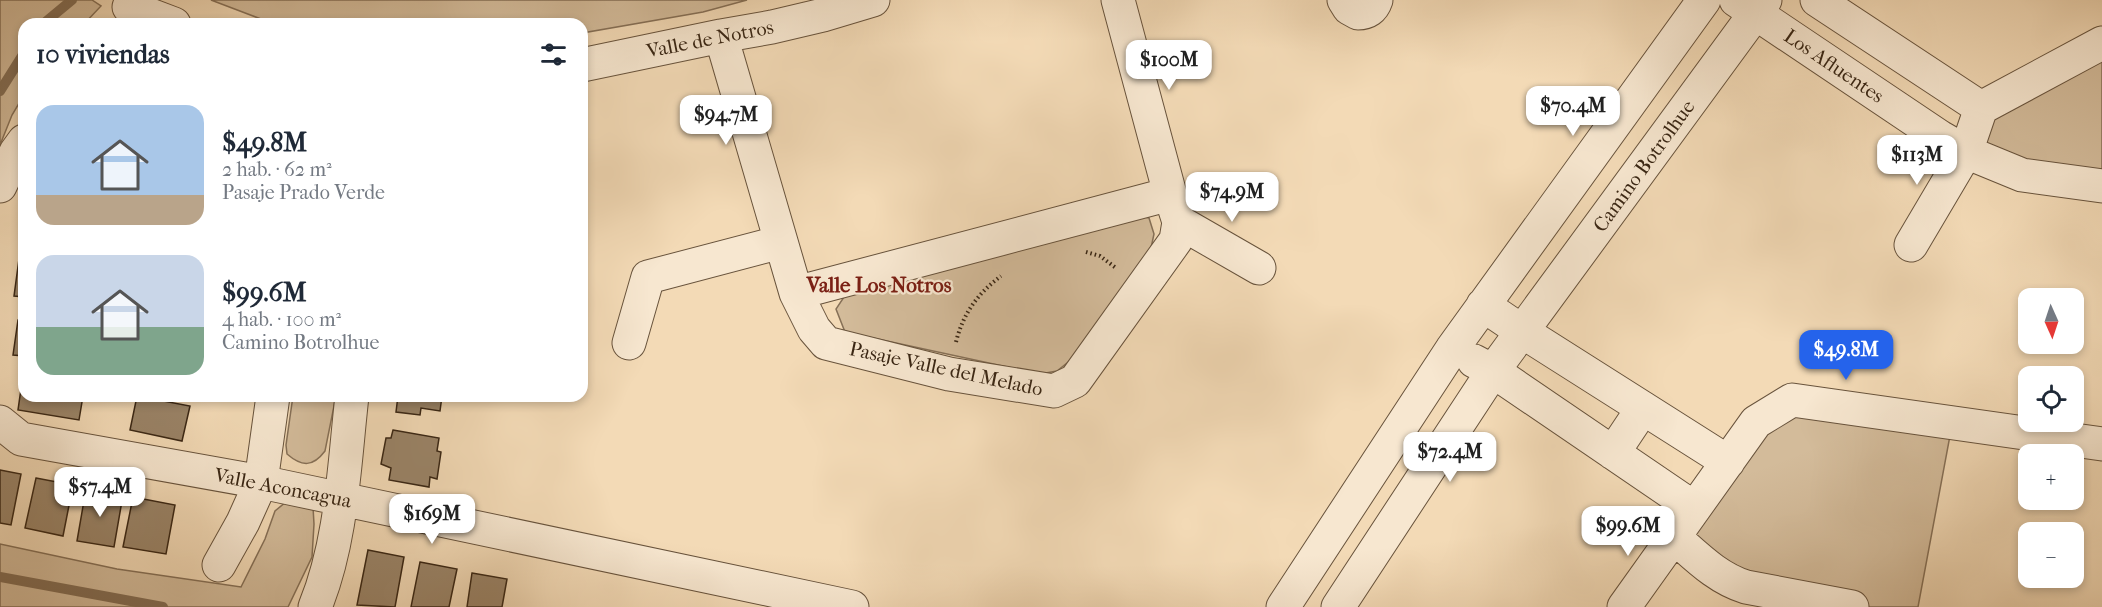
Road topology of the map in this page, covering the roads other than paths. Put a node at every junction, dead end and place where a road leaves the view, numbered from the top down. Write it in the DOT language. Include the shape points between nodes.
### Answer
graph roads {
  1 [pos="873,0"];
  2 [pos="1118,0"];
  3 [pos="1344,0"];
  4 [pos="1376,0"];
  5 [pos="1704,0"];
  6 [pos="1817,0"];
  7 [pos="1752,4"];
  8 [pos="128,14"];
  9 [pos="146,18"];
  10 [pos="721,36"];
  11 [pos="2102,43"];
  12 [pos="588,64"];
  13 [pos="1981,108"];
  14 [pos="18,149"];
  15 [pos="1966,152"];
  16 [pos="0,186"];
  17 [pos="2102,186"];
  18 [pos="1175,208"];
  19 [pos="781,242"];
  20 [pos="1911,245"];
  21 [pos="1259,268"];
  22 [pos="796,293"];
  23 [pos="1483,305"];
  24 [pos="1523,332"];
  25 [pos="629,343"];
  26 [pos="1452,349"];
  27 [pos="1493,371"];
  28 [pos="272,402"];
  29 [pos="351,402"];
  30 [pos="1643,408"];
  31 [pos="0,422"];
  32 [pos="2102,444"];
  33 [pos="1612,453"];
  34 [pos="1728,462"];
  35 [pos="261,482"];
  36 [pos="340,499"];
  37 [pos="1694,508"];
  38 [pos="1674,537"];
  39 [pos="219,565"];
  40 [pos="315,607"];
  41 [pos="852,607"];
  42 [pos="1283,607"];
  43 [pos="1338,607"];
  44 [pos="1624,607"];
  45 [pos="1852,607"];
  1 -- 10 [label="street, Valle de Notros" via="823,15"];
  2 -- 18 [label="street"];
  3 -- 4 [label="street" via="1348,8 1358,13 1369,10"];
  5 -- 23 [label="street"];
  6 -- 13 [label="street"];
  7 -- 15 [label="street, Los Afluentes"];
  7 -- 24 [label="street, Camino Botrolhue"];
  8 -- 9 [label="street"];
  10 -- 12 [label="street, Valle de Notros"];
  10 -- 19 [label="street, Pasaje Valle del Melado"];
  11 -- 13 [label="street"];
  13 -- 15 [label="street"];
  14 -- 16 [label="street"];
  15 -- 17 [label="street, Los Afluentes" via="2022,175"];
  15 -- 20 [label="street"];
  18 -- 21 [label="street"];
  18 -- 22 [label="street"];
  18 -- 22 [label="street, Pasaje Valle del Melado" via="1176,240 1076,381 1054,391 949,374 826,343 814,329"];
  19 -- 22 [label="street, Pasaje Valle del Melado"];
  19 -- 25 [label="street" via="648,277"];
  23 -- 24 [label="street"];
  23 -- 26 [label="street"];
  24 -- 27 [label="street, Camino Botrolhue"];
  24 -- 30 [label="street"];
  26 -- 27 [label="street"];
  26 -- 42 [label="street"];
  27 -- 33 [label="street"];
  27 -- 43 [label="street, Camino Botrolhue"];
  28 -- 35 [label="street"];
  29 -- 36 [label="street"];
  30 -- 33 [label="street"];
  30 -- 34 [label="street"];
  31 -- 35 [label="street, Valle Aconcagua" via="21,439"];
  32 -- 34 [label="street" via="1792,400 1756,422"];
  33 -- 37 [label="street"];
  34 -- 37 [label="street"];
  35 -- 36 [label="street, Valle Aconcagua"];
  35 -- 39 [label="street"];
  36 -- 40 [label="street" via="330,557"];
  36 -- 41 [label="street, Valle Aconcagua"];
  37 -- 38 [label="street"];
  38 -- 44 [label="street"];
  38 -- 45 [label="street" via="1730,582"];
}
